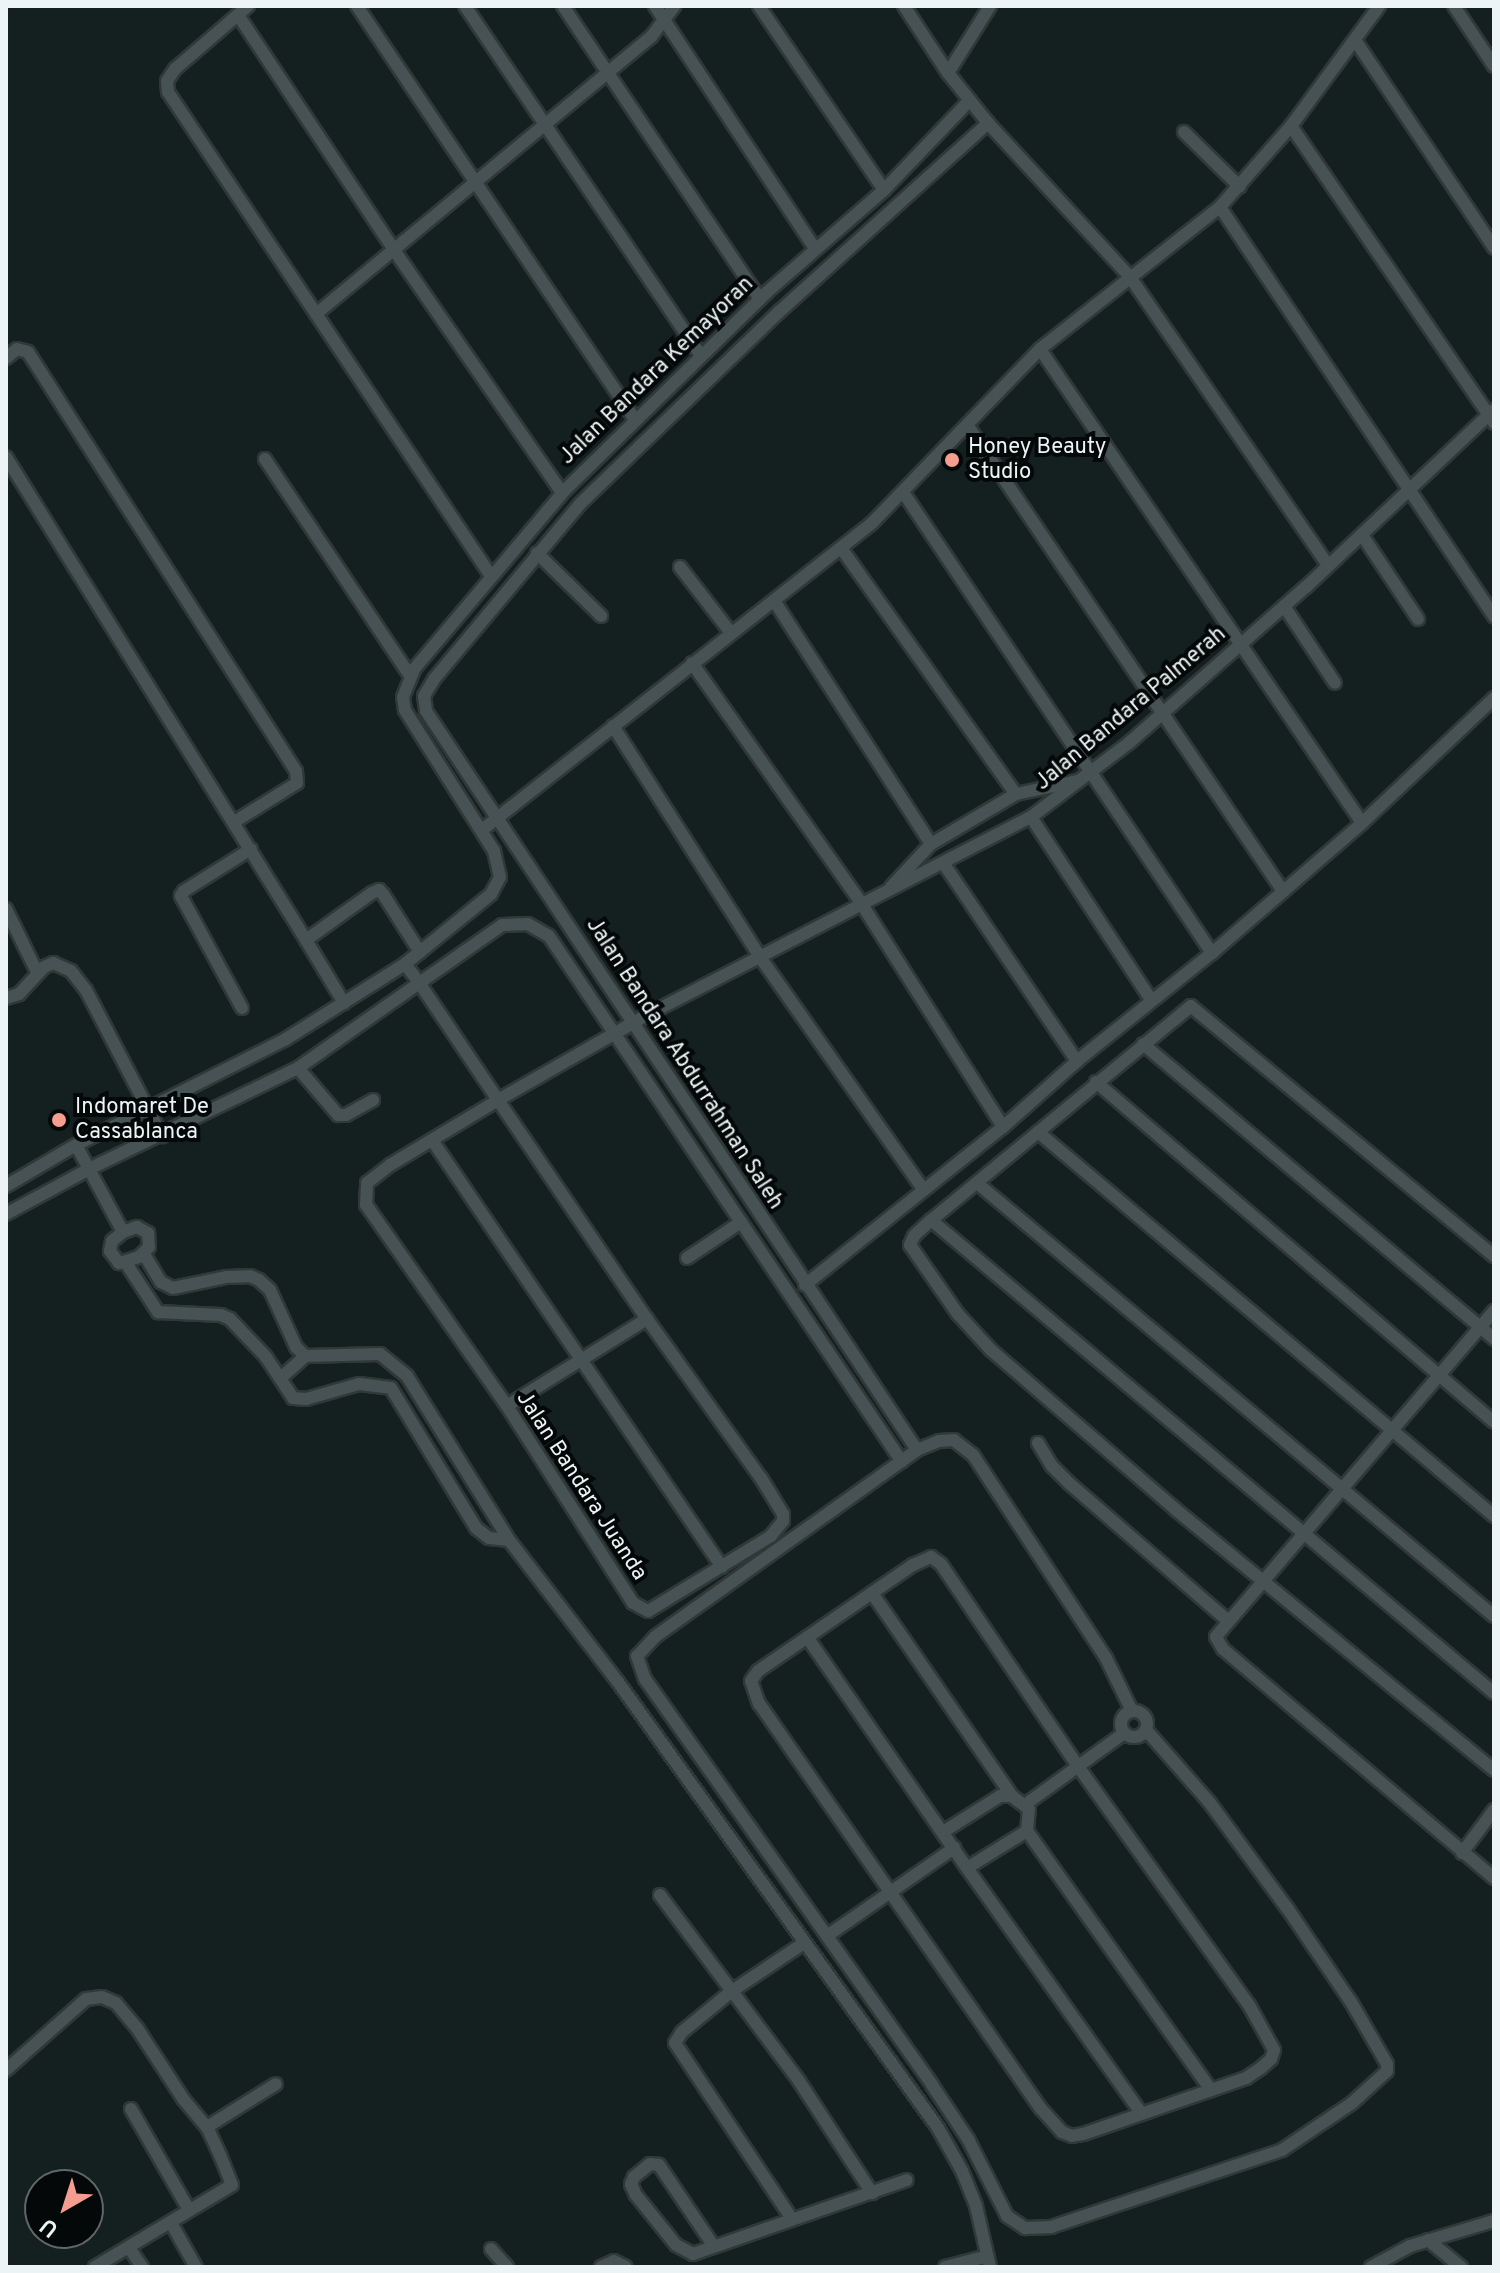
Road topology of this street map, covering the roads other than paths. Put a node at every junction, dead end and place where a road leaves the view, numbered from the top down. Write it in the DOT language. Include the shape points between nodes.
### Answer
graph roads {
  1 [pos="357,6"];
  2 [pos="465,6"];
  3 [pos="563,6"];
  4 [pos="655,6"];
  5 [pos="674,6"];
  6 [pos="759,6"];
  7 [pos="904,6"];
  8 [pos="990,6"];
  9 [pos="1379,6"];
  10 [pos="1454,6"];
  11 [pos="243,10"];
  12 [pos="666,22"];
  13 [pos="1355,40"];
  14 [pos="1494,66"];
  15 [pos="607,72"];
  16 [pos="948,73"];
  17 [pos="970,100"];
  18 [pos="988,123"];
  19 [pos="542,125"];
  20 [pos="1291,126"];
  21 [pos="1184,132"];
  22 [pos="476,184"];
  23 [pos="1240,187"];
  24 [pos="884,190"];
  25 [pos="1220,207"];
  26 [pos="1494,248"];
  27 [pos="815,249"];
  28 [pos="394,250"];
  29 [pos="1130,277"];
  30 [pos="760,299"];
  31 [pos="316,314"];
  32 [pos="1040,349"];
  33 [pos="701,356"];
  34 [pos="6,358"];
  35 [pos="1492,416"];
  36 [pos="635,420"];
  37 [pos="968,426"];
  38 [pos="6,457"];
  39 [pos="265,459"];
  40 [pos="1407,489"];
  41 [pos="903,492"];
  42 [pos="562,493"];
  43 [pos="1362,535"];
  44 [pos="841,548"];
  45 [pos="537,553"];
  46 [pos="1328,565"];
  47 [pos="680,567"];
  48 [pos="491,576"];
  49 [pos="775,602"];
  50 [pos="1284,606"];
  51 [pos="601,616"];
  52 [pos="1494,617"];
  53 [pos="1418,619"];
  54 [pos="731,633"];
  55 [pos="1239,645"];
  56 [pos="692,663"];
  57 [pos="410,676"];
  58 [pos="1335,683"];
  59 [pos="424,696"];
  60 [pos="403,697"];
  61 [pos="1494,698"];
  62 [pos="1162,713"];
  63 [pos="613,726"];
  64 [pos="1091,771"];
  65 [pos="1077,781"];
  66 [pos="1016,794"];
  67 [pos="496,816"];
  68 [pos="1031,817"];
  69 [pos="234,822"];
  70 [pos="1362,823"];
  71 [pos="482,830"];
  72 [pos="931,844"];
  73 [pos="251,849"];
  74 [pos="944,864"];
  75 [pos="891,887"];
  76 [pos="1283,891"];
  77 [pos="861,903"];
  78 [pos="6,909"];
  79 [pos="568,924"];
  80 [pos="549,936"];
  81 [pos="306,940"];
  82 [pos="420,952"];
  83 [pos="1212,953"];
  84 [pos="760,957"];
  85 [pos="405,964"];
  86 [pos="37,972"];
  87 [pos="420,984"];
  88 [pos="6,998"];
  89 [pos="1151,1000"];
  90 [pos="344,1003"];
  91 [pos="242,1008"];
  92 [pos="633,1023"];
  93 [pos="615,1034"];
  94 [pos="1143,1044"];
  95 [pos="1077,1061"];
  96 [pos="298,1068"];
  97 [pos="1096,1082"];
  98 [pos="373,1100"];
  99 [pos="498,1100"];
  100 [pos="148,1111"];
  101 [pos="1003,1127"];
  102 [pos="1038,1132"];
  103 [pos="162,1136"];
  104 [pos="432,1140"];
  105 [pos="76,1145"];
  106 [pos="94,1174"];
  107 [pos="977,1183"];
  108 [pos="6,1186"];
  109 [pos="923,1189"];
  110 [pos="6,1214"];
  111 [pos="931,1220"];
  112 [pos="741,1222"];
  113 [pos="123,1232"];
  114 [pos="144,1254"];
  115 [pos="1494,1256"];
  116 [pos="687,1258"];
  117 [pos="126,1263"];
  118 [pos="805,1285"];
  119 [pos="1494,1311"];
  120 [pos="647,1319"];
  121 [pos="1481,1328"];
  122 [pos="1494,1339"];
  123 [pos="305,1356"];
  124 [pos="581,1361"];
  125 [pos="407,1376"];
  126 [pos="1441,1376"];
  127 [pos="282,1377"];
  128 [pos="391,1388"];
  129 [pos="507,1406"];
  130 [pos="1494,1422"];
  131 [pos="1392,1433"];
  132 [pos="1038,1443"];
  133 [pos="917,1450"];
  134 [pos="902,1462"];
  135 [pos="1341,1490"];
  136 [pos="1494,1516"];
  137 [pos="1301,1534"];
  138 [pos="509,1540"];
  139 [pos="722,1567"];
  140 [pos="1262,1581"];
  141 [pos="872,1593"];
  142 [pos="1494,1616"];
  143 [pos="1227,1620"];
  144 [pos="807,1637"];
  145 [pos="1494,1693"];
  146 [pos="1132,1711"];
  147 [pos="1146,1730"];
  148 [pos="1124,1733"];
  149 [pos="1077,1765"];
  150 [pos="1494,1770"];
  151 [pos="1012,1796"];
  152 [pos="1026,1804"];
  153 [pos="1494,1810"];
  154 [pos="1027,1831"];
  155 [pos="943,1832"];
  156 [pos="954,1848"];
  157 [pos="1462,1853"];
  158 [pos="967,1868"];
  159 [pos="1494,1878"];
  160 [pos="890,1892"];
  161 [pos="660,1895"];
  162 [pos="827,1936"];
  163 [pos="804,1943"];
  164 [pos="732,1991"];
  165 [pos="6,2070"];
  166 [pos="276,2084"];
  167 [pos="1211,2090"];
  168 [pos="131,2109"];
  169 [pos="1141,2113"];
  170 [pos="207,2127"];
  171 [pos="907,2180"];
  172 [pos="872,2193"];
  173 [pos="189,2210"];
  174 [pos="792,2219"];
  175 [pos="1494,2221"];
  176 [pos="171,2223"];
  177 [pos="1428,2240"];
  178 [pos="713,2245"];
  179 [pos="130,2249"];
  180 [pos="491,2249"];
  181 [pos="989,2262"];
  182 [pos="95,2267"];
  183 [pos="142,2267"];
  184 [pos="196,2267"];
  185 [pos="507,2267"];
  186 [pos="601,2267"];
  187 [pos="626,2267"];
  188 [pos="945,2267"];
  189 [pos="1371,2267"];
  190 [pos="1461,2267"];
  1 -- 22 [label="street"];
  2 -- 19 [label="street"];
  3 -- 15 [label="street"];
  4 -- 12 [label="street"];
  5 -- 12 [label="street"];
  6 -- 24 [label="street"];
  7 -- 16 [label="street"];
  8 -- 16 [label="street"];
  9 -- 13 [label="street"];
  10 -- 14 [label="street"];
  11 -- 28 [label="street"];
  11 -- 31 [label="street" via="175,69 167,81 168,92"];
  12 -- 15 [label="street"];
  12 -- 27 [label="street"];
  13 -- 20 [label="street"];
  13 -- 26 [label="street"];
  15 -- 19 [label="street"];
  15 -- 30 [label="street"];
  16 -- 17 [label="street"];
  17 -- 18 [label="street"];
  17 -- 24 [label="street, Jalan Bandara Kemayoran"];
  18 -- 29 [label="street"];
  18 -- 45 [label="street, Jalan Bandara Kemayoran" via="757,333 580,504"];
  19 -- 22 [label="street"];
  19 -- 33 [label="street"];
  20 -- 23 [label="street"];
  20 -- 35 [label="street"];
  21 -- 23 [label="street"];
  22 -- 28 [label="street"];
  22 -- 36 [label="street"];
  23 -- 25 [label="street"];
  24 -- 27 [label="street, Jalan Bandara Kemayoran"];
  25 -- 29 [label="street"];
  25 -- 40 [label="street"];
  27 -- 30 [label="street, Jalan Bandara Kemayoran"];
  28 -- 31 [label="street"];
  28 -- 42 [label="street"];
  29 -- 32 [label="street"];
  29 -- 46 [label="street"];
  30 -- 33 [label="street, Jalan Bandara Kemayoran"];
  31 -- 48 [label="street"];
  32 -- 37 [label="street"];
  32 -- 55 [label="street"];
  33 -- 36 [label="street, Jalan Bandara Kemayoran"];
  34 -- 69 [label="street" via="17,349 28,352 296,771 297,783"];
  35 -- 40 [label="street, Jalan Bandara Palmerah"];
  36 -- 42 [label="street, Jalan Bandara Kemayoran"];
  37 -- 41 [label="street"];
  37 -- 62 [label="street"];
  38 -- 69 [label="street"];
  39 -- 57 [label="street"];
  40 -- 43 [label="street, Jalan Bandara Palmerah"];
  40 -- 52 [label="street"];
  41 -- 44 [label="street"];
  41 -- 64 [label="street"];
  42 -- 48 [label="street, Jalan Bandara Kemayoran"];
  43 -- 46 [label="street, Jalan Bandara Palmerah"];
  43 -- 53 [label="street"];
  44 -- 49 [label="street"];
  44 -- 66 [label="street"];
  45 -- 51 [label="street"];
  45 -- 59 [label="street, Jalan Bandara Kemayoran"];
  46 -- 50 [label="street, Jalan Bandara Palmerah"];
  47 -- 54 [label="street"];
  48 -- 57 [label="street, Jalan Bandara Kemayoran"];
  49 -- 54 [label="street"];
  49 -- 72 [label="street"];
  50 -- 55 [label="street, Jalan Bandara Palmerah"];
  50 -- 58 [label="street"];
  54 -- 56 [label="street"];
  55 -- 62 [label="street, Jalan Bandara Palmerah"];
  55 -- 70 [label="street"];
  56 -- 63 [label="street"];
  56 -- 77 [label="street"];
  57 -- 60 [label="street, Jalan Bandara Kemayoran"];
  59 -- 60 [label="street"];
  59 -- 67 [label="street, Jalan Bandara Abdurrahman Saleh" via="426,711"];
  60 -- 71 [label="street" via="405,710"];
  61 -- 70 [label="street"];
  62 -- 64 [label="street, Jalan Bandara Palmerah"];
  62 -- 76 [label="street"];
  63 -- 67 [label="street"];
  63 -- 84 [label="street"];
  64 -- 65 [label="street, Jalan Bandara Palmerah"];
  64 -- 83 [label="street"];
  65 -- 66 [label="street"];
  65 -- 68 [label="street, Jalan Bandara Palmerah"];
  66 -- 72 [label="street"];
  67 -- 71 [label="street"];
  67 -- 79 [label="street, Jalan Bandara Abdurrahman Saleh"];
  68 -- 74 [label="street, Jalan Bandara Palmerah"];
  68 -- 89 [label="street"];
  69 -- 73 [label="street"];
  70 -- 76 [label="street"];
  71 -- 82 [label="street" via="494,851 499,882"];
  72 -- 75 [label="street"];
  73 -- 81 [label="street"];
  73 -- 91 [label="street" via="181,896"];
  74 -- 75 [label="street, Jalan Bandara Palmerah"];
  74 -- 95 [label="street"];
  75 -- 77 [label="street, Jalan Bandara Palmerah"];
  76 -- 83 [label="street"];
  77 -- 84 [label="street, Jalan Bandara Palmerah"];
  77 -- 101 [label="street"];
  78 -- 86 [label="street"];
  79 -- 80 [label="street"];
  79 -- 92 [label="street, Jalan Bandara Abdurrahman Saleh"];
  80 -- 87 [label="street, Jalan Bandara Abdurrahman Saleh" via="528,924 502,925"];
  80 -- 93 [label="street, Jalan Bandara Abdurrahman Saleh"];
  81 -- 82 [label="street" via="379,890"];
  81 -- 90 [label="street"];
  82 -- 85 [label="street"];
  83 -- 89 [label="street"];
  84 -- 92 [label="street, Jalan Bandara Palmerah"];
  84 -- 109 [label="street"];
  85 -- 87 [label="street, Jalan Bandara Juanda"];
  85 -- 90 [label="street"];
  86 -- 88 [label="street" via="19,994"];
  86 -- 100 [label="street" via="53,963 78,978"];
  87 -- 96 [label="street"];
  87 -- 99 [label="street, Jalan Bandara Juanda"];
  89 -- 95 [label="street"];
  90 -- 100 [label="street"];
  92 -- 93 [label="street, Jalan Bandara Palmerah"];
  92 -- 118 [label="street, Jalan Bandara Abdurrahman Saleh"];
  93 -- 99 [label="street, Jalan Bandara Juanda"];
  93 -- 112 [label="street, Jalan Bandara Abdurrahman Saleh"];
  94 -- 97 [label="street"];
  94 -- 115 [label="street" via="1193,1007"];
  94 -- 121 [label="street"];
  95 -- 101 [label="street"];
  96 -- 98 [label="street" via="338,1115"];
  96 -- 103 [label="street"];
  97 -- 102 [label="street"];
  97 -- 126 [label="street"];
  99 -- 104 [label="street, Jalan Bandara Juanda"];
  99 -- 120 [label="street, Jalan Bandara Juanda"];
  100 -- 103 [label="street"];
  100 -- 105 [label="street"];
  101 -- 109 [label="street"];
  102 -- 107 [label="street"];
  102 -- 131 [label="street"];
  103 -- 106 [label="street"];
  104 -- 124 [label="street"];
  104 -- 129 [label="street, Jalan Bandara Juanda" via="367,1183 366,1205"];
  105 -- 106 [label="street"];
  105 -- 108 [label="street"];
  106 -- 110 [label="street"];
  106 -- 113 [label="street"];
  107 -- 111 [label="street"];
  107 -- 135 [label="street"];
  109 -- 118 [label="street"];
  111 -- 137 [label="street"];
  111 -- 140 [label="street" via="914,1236 911,1249 972,1331"];
  112 -- 116 [label="street"];
  112 -- 134 [label="street, Jalan Bandara Abdurrahman Saleh"];
  113 -- 114 [label="street" via="137,1227 146,1231 150,1244"];
  113 -- 117 [label="street" via="110,1251 115,1260"];
  114 -- 117 [label="street"];
  114 -- 123 [label="street" via="161,1282 173,1288 226,1277 259,1280 270,1290"];
  117 -- 127 [label="street" via="158,1312 225,1317"];
  118 -- 133 [label="street, Jalan Bandara Abdurrahman Saleh"];
  119 -- 121 [label="street"];
  120 -- 124 [label="street"];
  120 -- 139 [label="street, Jalan Bandara Juanda" via="783,1514 771,1536"];
  121 -- 122 [label="street"];
  121 -- 126 [label="street"];
  123 -- 125 [label="street" via="380,1354"];
  123 -- 127 [label="street"];
  124 -- 129 [label="street"];
  124 -- 139 [label="street"];
  125 -- 128 [label="street"];
  125 -- 138 [label="street"];
  126 -- 130 [label="street"];
  126 -- 131 [label="street"];
  127 -- 128 [label="street" via="290,1396 299,1399 359,1384"];
  128 -- 138 [label="street" via="478,1530 489,1538"];
  129 -- 139 [label="street, Jalan Bandara Juanda" via="639,1609 650,1610"];
  131 -- 135 [label="street"];
  131 -- 136 [label="street"];
  132 -- 143 [label="street" via="1052,1466 1087,1500"];
  133 -- 134 [label="street"];
  133 -- 146 [label="street" via="954,1440 973,1455 1106,1658"];
  134 -- 162 [label="street" via="655,1637 637,1656 645,1679"];
  135 -- 137 [label="street"];
  135 -- 142 [label="street"];
  137 -- 140 [label="street"];
  137 -- 145 [label="street"];
  138 -- 163 [label="street" via="618,1682"];
  140 -- 143 [label="street"];
  140 -- 150 [label="street"];
  141 -- 144 [label="street"];
  141 -- 149 [label="street" via="922,1559 935,1558"];
  141 -- 151 [label="street"];
  143 -- 157 [label="street" via="1216,1637 1223,1649"];
  144 -- 155 [label="street"];
  144 -- 160 [label="street" via="758,1671 752,1689"];
  146 -- 147 [label="street" via="1144,1715"];
  146 -- 148 [label="street" via="1122,1720"];
  147 -- 148 [label="street" via="1136,1737"];
  147 -- 162 [label="street" via="1210,1803 1287,1908 1387,2064 1381,2080 1327,2121 1261,2158 1051,2227 1025,2228 1007,2216 968,2139"];
  148 -- 149 [label="street"];
  149 -- 152 [label="street"];
  149 -- 167 [label="street" via="1271,2043 1274,2055 1267,2064"];
  151 -- 152 [label="street"];
  151 -- 155 [label="street" via="1000,1796"];
  152 -- 154 [label="street"];
  153 -- 157 [label="street"];
  154 -- 158 [label="street"];
  154 -- 167 [label="street"];
  155 -- 156 [label="street"];
  156 -- 158 [label="street"];
  156 -- 160 [label="street"];
  157 -- 159 [label="street"];
  158 -- 169 [label="street"];
  160 -- 162 [label="street"];
  160 -- 169 [label="street" via="1053,2125 1072,2136"];
  161 -- 164 [label="street"];
  163 -- 164 [label="street"];
  163 -- 181 [label="street" via="938,2128 972,2195"];
  164 -- 172 [label="street"];
  164 -- 174 [label="street" via="682,2032 675,2047"];
  165 -- 170 [label="street" via="86,1999 102,1997 116,2003 137,2028"];
  166 -- 170 [label="street"];
  167 -- 169 [label="street"];
  168 -- 173 [label="street"];
  170 -- 173 [label="street" via="232,2185"];
  171 -- 172 [label="street"];
  172 -- 174 [label="street"];
  173 -- 176 [label="street"];
  174 -- 178 [label="street"];
  175 -- 177 [label="street"];
  176 -- 179 [label="street"];
  176 -- 184 [label="street"];
  177 -- 189 [label="street" via="1389,2254"];
  177 -- 190 [label="street"];
  178 -- 178 [label="street" via="659,2165 650,2164 634,2177 636,2195 676,2245 693,2254"];
  179 -- 182 [label="street"];
  179 -- 183 [label="street"];
  180 -- 185 [label="street"];
  181 -- 188 [label="street"];
  186 -- 187 [label="street" via="614,2261"];
}
